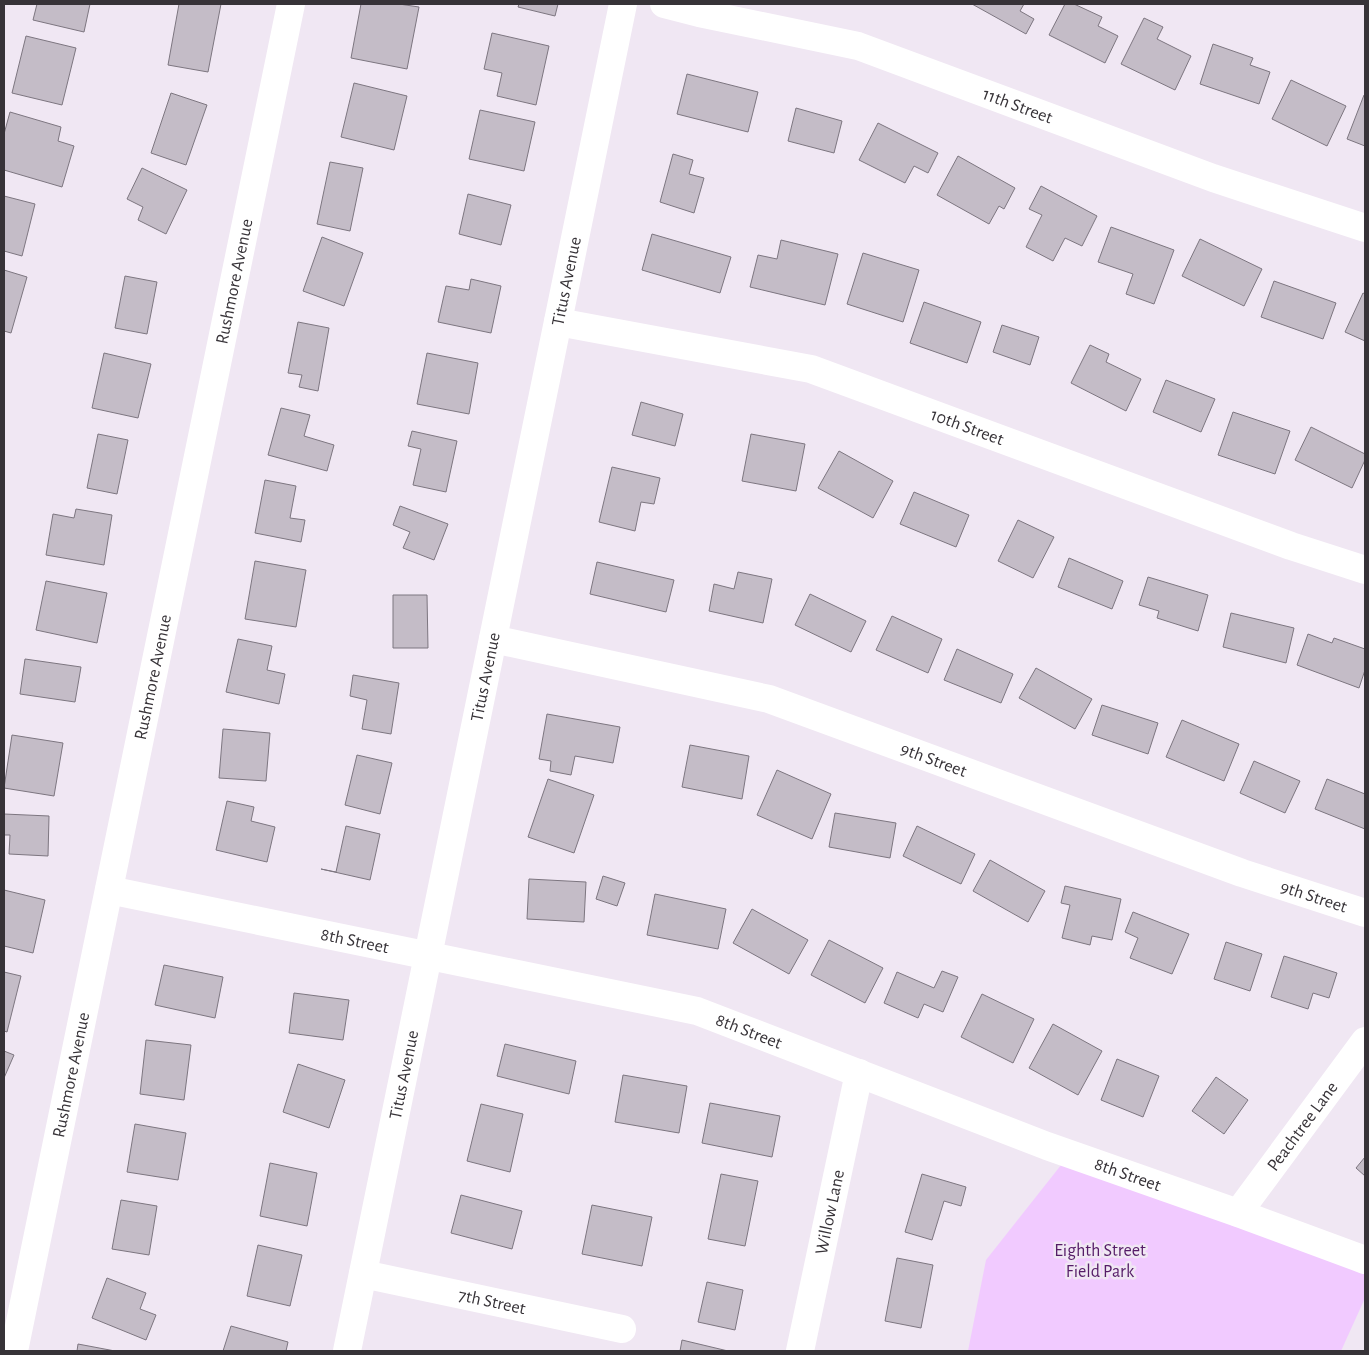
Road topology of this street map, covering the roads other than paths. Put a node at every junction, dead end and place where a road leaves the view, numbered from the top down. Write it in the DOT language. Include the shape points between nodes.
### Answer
graph roads {
  1 [pos="291,4"];
  2 [pos="624,4"];
  3 [pos="664,4"];
  4 [pos="1365,228"];
  5 [pos="558,322"];
  6 [pos="1365,570"];
  7 [pos="493,639"];
  8 [pos="109,890"];
  9 [pos="1365,912"];
  10 [pos="428,956"];
  11 [pos="1365,1041"];
  12 [pos="859,1073"];
  13 [pos="1238,1213"];
  14 [pos="1365,1260"];
  15 [pos="363,1274"];
  16 [pos="622,1329"];
  17 [pos="14,1351"];
  18 [pos="347,1351"];
  19 [pos="800,1351"];
  1 -- 8 [label="street, Rushmore Avenue"];
  2 -- 5 [label="street, Titus Avenue"];
  3 -- 4 [label="street, 11th Street" via="858,46 1214,178"];
  5 -- 6 [label="street, 10th Street" via="811,369 1291,546"];
  5 -- 7 [label="street, Titus Avenue"];
  7 -- 9 [label="street, 9th Street" via="769,699 1242,873"];
  7 -- 10 [label="street, Titus Avenue"];
  8 -- 10 [label="street, 8th Street"];
  8 -- 17 [label="street, Rushmore Avenue"];
  10 -- 12 [label="street, 8th Street" via="697,1011"];
  10 -- 15 [label="street, Titus Avenue"];
  11 -- 13 [label="street, Peachtree Lane"];
  12 -- 13 [label="street, 8th Street" via="1047,1146"];
  12 -- 19 [label="street, Willow Lane"];
  13 -- 14 [label="street, 8th Street"];
  15 -- 16 [label="street, 7th Street"];
  15 -- 18 [label="street, Titus Avenue"];
}
